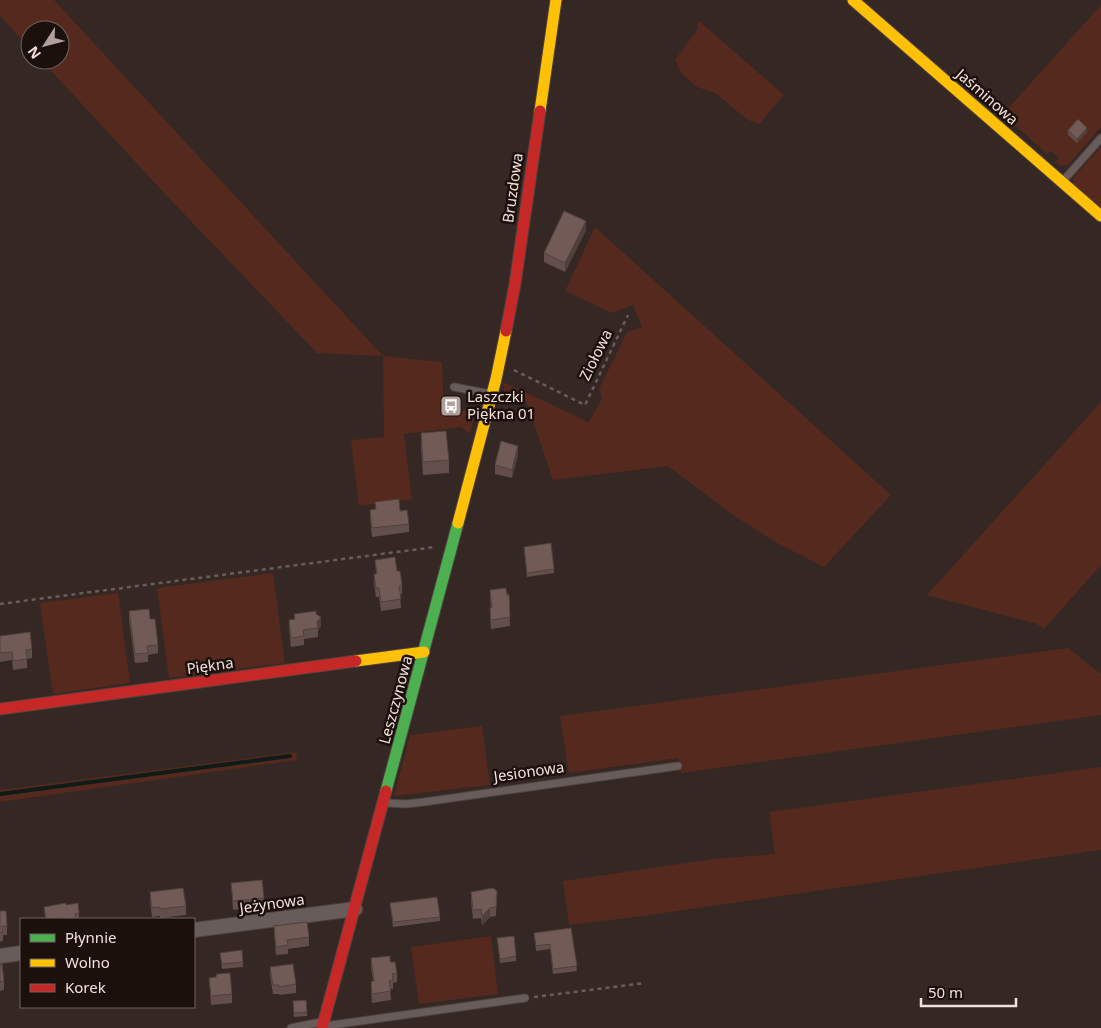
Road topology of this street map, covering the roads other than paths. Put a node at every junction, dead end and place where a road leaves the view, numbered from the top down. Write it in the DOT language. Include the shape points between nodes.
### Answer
graph roads {
  1 [pos="556,0"];
  2 [pos="853,0"];
  3 [pos="1101,138"];
  4 [pos="1062,181"];
  5 [pos="1101,216"];
  6 [pos="496,379"];
  7 [pos="454,387"];
  8 [pos="492,394"];
  9 [pos="424,652"];
  10 [pos="0,709"];
  11 [pos="678,766"];
  12 [pos="384,803"];
  13 [pos="355,909"];
  14 [pos="195,930"];
  15 [pos="20,953"];
  16 [pos="0,956"];
  17 [pos="525,998"];
  18 [pos="323,1025"];
  19 [pos="291,1028"];
  1 -- 6 [label="street, Bruzdowa" via="515,284"];
  2 -- 4 [label="street, Jaśminowa"];
  3 -- 4 [label="lane"];
  4 -- 5 [label="street, Jaśminowa"];
  6 -- 8 [label="street, Leszczynowa"];
  7 -- 8 [label="lane"];
  8 -- 9 [label="street, Leszczynowa"];
  9 -- 10 [label="street, Piękna"];
  9 -- 12 [label="street, Leszczynowa"];
  11 -- 12 [label="lane, Jesionowa" via="424,802"];
  12 -- 13 [label="street, Leszczynowa"];
  13 -- 14 [label="street, Jeżynowa"];
  13 -- 18 [label="street, Leszczynowa"];
  15 -- 16 [label="street"];
  17 -- 18 [label="lane"];
  18 -- 19 [label="lane"];
}
